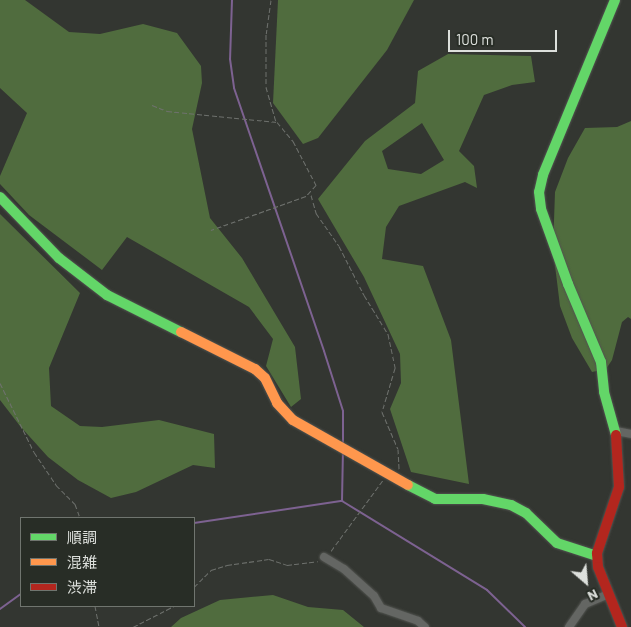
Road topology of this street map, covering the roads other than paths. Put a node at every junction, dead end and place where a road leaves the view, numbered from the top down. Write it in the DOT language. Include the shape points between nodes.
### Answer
graph roads {
  1 [pos="615,0"];
  2 [pos="0,197"];
  3 [pos="616,431"];
  4 [pos="631,434"];
  5 [pos="597,556"];
  6 [pos="324,557"];
  7 [pos="608,594"];
  8 [pos="425,627"];
  9 [pos="569,627"];
  10 [pos="622,627"];
  1 -- 3 [label="street" via="542,175 539,192 541,209 600,362 604,392"];
  2 -- 5 [label="street" via="80,276 124,304 255,369 265,378 277,402 293,420 435,499 482,499 511,505 526,513 557,543"];
  3 -- 4 [label="street"];
  3 -- 5 [label="street" via="619,487 598,543"];
  5 -- 7 [label="street"];
  6 -- 8 [label="street" via="344,569 374,596 381,608 418,621"];
  7 -- 9 [label="street" via="595,597 586,604"];
  7 -- 10 [label="street"];
}
